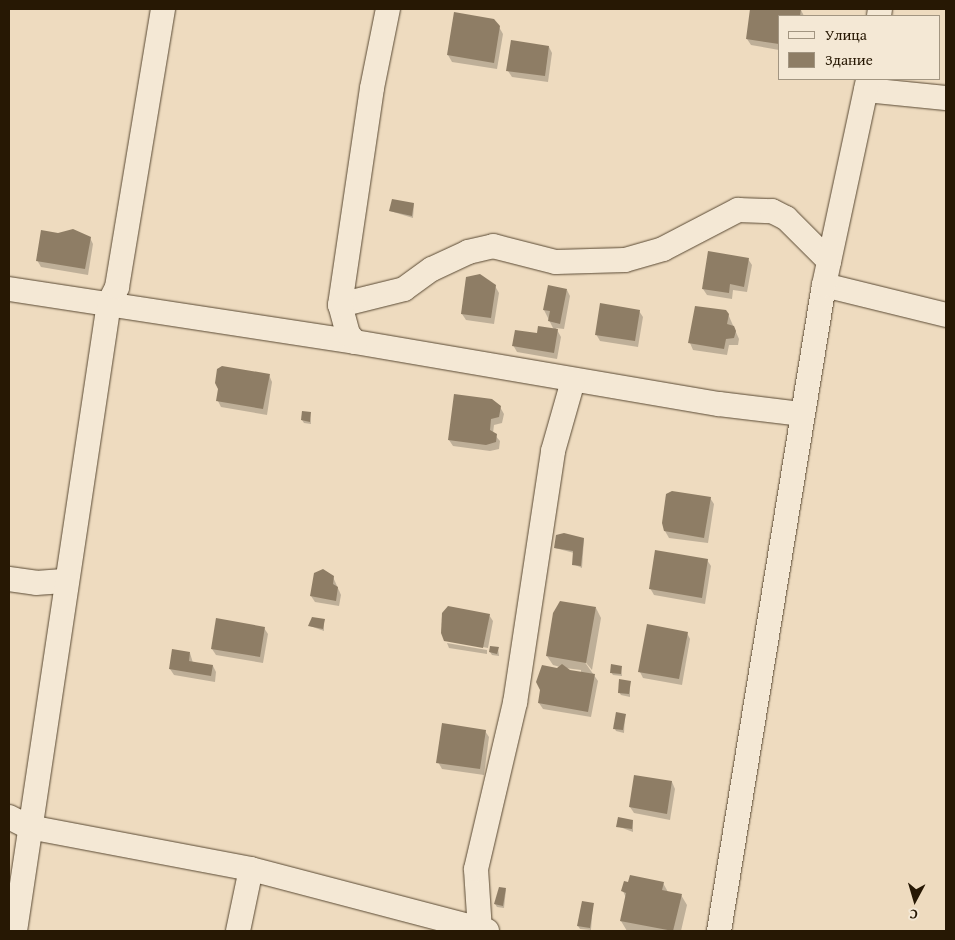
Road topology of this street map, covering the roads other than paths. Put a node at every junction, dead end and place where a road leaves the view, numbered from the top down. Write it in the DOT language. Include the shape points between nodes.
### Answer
graph roads {
  1 [pos="162,9"];
  2 [pos="388,9"];
  3 [pos="867,84"];
  4 [pos="946,98"];
  5 [pos="829,261"];
  6 [pos="824,285"];
  7 [pos="9,289"];
  8 [pos="110,302"];
  9 [pos="340,305"];
  10 [pos="946,315"];
  11 [pos="355,342"];
  12 [pos="573,381"];
  13 [pos="802,414"];
  14 [pos="9,579"];
  15 [pos="67,581"];
  16 [pos="19,822"];
  17 [pos="251,870"];
  18 [pos="15,931"];
  19 [pos="238,931"];
  20 [pos="483,931"];
  21 [pos="720,931"];
  1 -- 8 [label="street" via="117,287"];
  2 -- 9 [label="street" via="372,88"];
  3 -- 4 [label="street"];
  3 -- 5 [label="street"];
  5 -- 6 [label="street"];
  5 -- 9 [label="street" via="786,218 772,211 738,210 663,249 624,260 556,262 493,246 468,252 432,269 404,289"];
  6 -- 10 [label="street"];
  6 -- 13 [label="street"];
  7 -- 8 [label="street"];
  8 -- 11 [label="street"];
  8 -- 15 [label="street"];
  9 -- 11 [label="street" via="348,334"];
  11 -- 12 [label="street"];
  12 -- 13 [label="street"];
  12 -- 20 [label="street" via="552,451 514,704 476,869"];
  13 -- 21 [label="street"];
  14 -- 15 [label="street" via="36,584"];
  15 -- 16 [label="street"];
  16 -- 17 [label="street"];
  16 -- 18 [label="street"];
  17 -- 19 [label="street"];
  17 -- 20 [label="street"];
}
